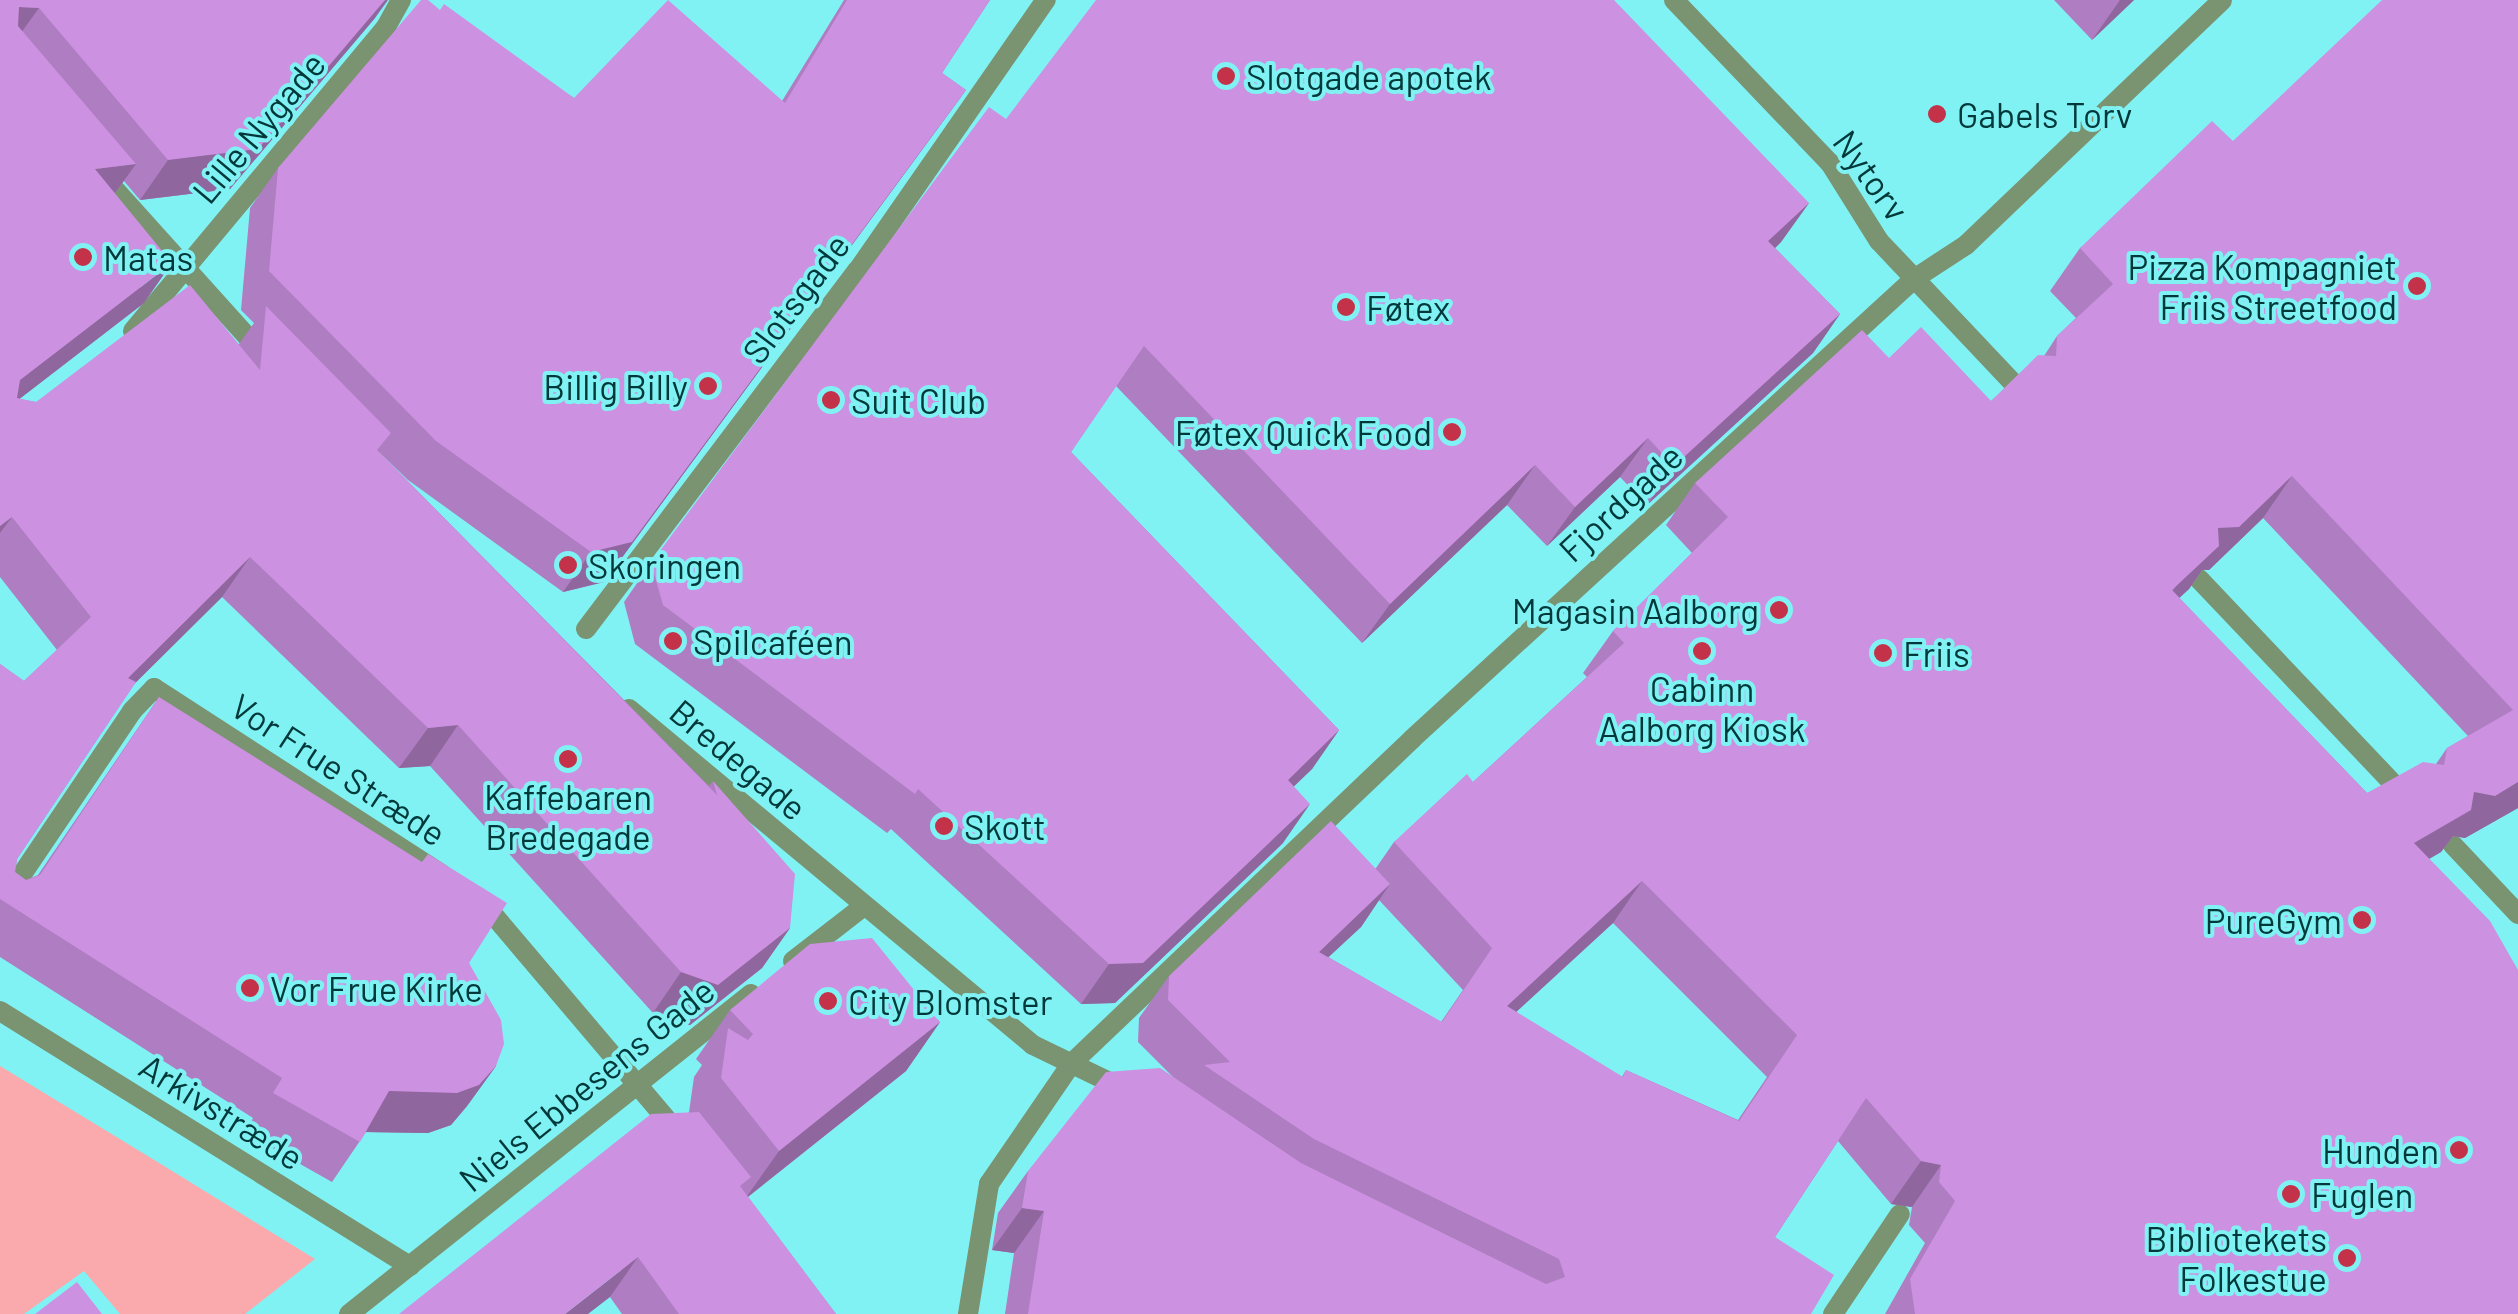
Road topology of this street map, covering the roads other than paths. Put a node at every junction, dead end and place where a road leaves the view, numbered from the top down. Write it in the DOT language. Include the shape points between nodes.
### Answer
graph roads {
  1 [pos="401,0"];
  2 [pos="1046,0"];
  3 [pos="1674,0"];
  4 [pos="2222,0"];
  5 [pos="84,154"];
  6 [pos="182,269"];
  7 [pos="1914,279"];
  8 [pos="111,348"];
  9 [pos="278,368"];
  10 [pos="2018,388"];
  11 [pos="2199,579"];
  12 [pos="586,629"];
  13 [pos="605,689"];
  14 [pos="2406,797"];
  15 [pos="2453,845"];
  16 [pos="0,906"];
  17 [pos="864,906"];
  18 [pos="2518,914"];
  19 [pos="0,1011"];
  20 [pos="1072,1064"];
  21 [pos="639,1083"];
  22 [pos="1151,1107"];
  23 [pos="699,1160"];
  24 [pos="1900,1214"];
  25 [pos="410,1266"];
  26 [pos="349,1314"];
  27 [pos="968,1314"];
  28 [pos="1833,1314"];
  1 -- 6 [label="street, Lille Nygade" via="386,28"];
  2 -- 12 [label="street, Slotsgade" via="858,270"];
  3 -- 7 [label="street, Nytorv" via="1830,163 1878,241"];
  4 -- 7 [label="street, Fjordgade" via="1966,246"];
  5 -- 6 [label="street"];
  6 -- 8 [label="street, Lille Nygade" via="152,316"];
  6 -- 9 [label="street"];
  7 -- 10 [label="street, Nytorv"];
  7 -- 20 [label="street, Fjordgade" via="1412,739"];
  11 -- 14 [label="street"];
  13 -- 17 [label="street, Bredegade"];
  15 -- 18 [label="street"];
  16 -- 21 [label="street, Vor Frue Stræde" via="154,688 488,904"];
  17 -- 20 [label="street, Bredegade" via="1033,1045"];
  17 -- 21 [label="street, Niels Ebbesens Gade"];
  19 -- 25 [label="street, Arkivstræde"];
  20 -- 22 [label="street, Bredegade"];
  20 -- 27 [label="street, Fjordgade" via="989,1184"];
  21 -- 23 [label="street, Vor Frue Stræde"];
  21 -- 25 [label="street, Niels Ebbesens Gade"];
  24 -- 28 [label="street"];
  25 -- 26 [label="street, Niels Ebbesens Gade"];
}
